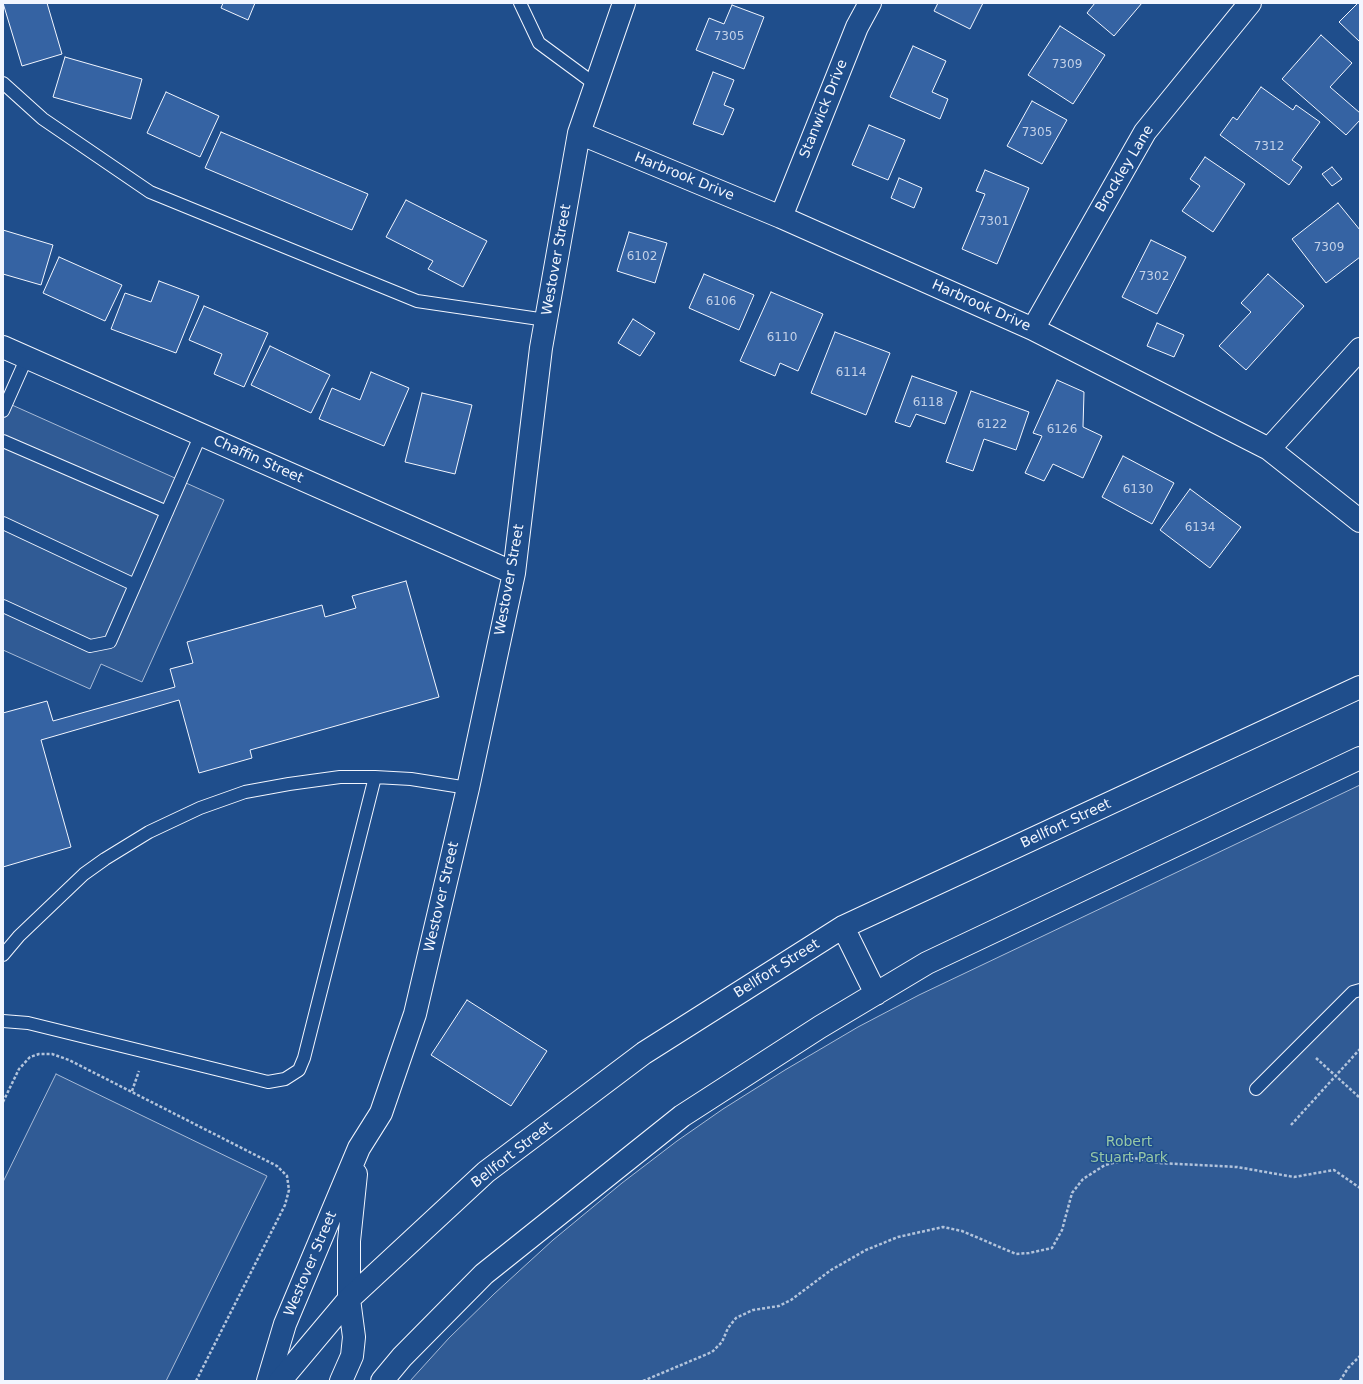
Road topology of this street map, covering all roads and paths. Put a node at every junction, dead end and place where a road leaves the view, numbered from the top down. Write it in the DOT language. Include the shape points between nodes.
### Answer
graph roads {
  1 [pos="520,3"];
  2 [pos="624,3"];
  3 [pos="870,3"];
  4 [pos="1250,3"];
  5 [pos="3,83"];
  6 [pos="596,85"];
  7 [pos="579,133"];
  8 [pos="781,217"];
  9 [pos="546,320"];
  10 [pos="1033,329"];
  11 [pos="3,347"];
  12 [pos="1360,349"];
  13 [pos="27,357"];
  14 [pos="3,411"];
  15 [pos="201,434"];
  16 [pos="3,441"];
  17 [pos="1269,449"];
  18 [pos="167,512"];
  19 [pos="1360,521"];
  20 [pos="3,523"];
  21 [pos="514,573"];
  22 [pos="135,585"];
  23 [pos="3,606"];
  24 [pos="1360,687"];
  25 [pos="1360,758"];
  26 [pos="375,776"];
  27 [pos="468,788"];
  28 [pos="843,927"];
  29 [pos="3,955"];
  30 [pos="1360,990"];
  31 [pos="876,994"];
  32 [pos="3,1020"];
  33 [pos="1301,1044"];
  34 [pos="1360,1049"];
  35 [pos="1336,1076"];
  36 [pos="1256,1089"];
  37 [pos="1360,1098"];
  38 [pos="3,1102"];
  39 [pos="1291,1125"];
  40 [pos="359,1148"];
  41 [pos="1360,1188"];
  42 [pos="349,1299"];
  43 [pos="1360,1356"];
  44 [pos="196,1381"];
  45 [pos="268,1381"];
  46 [pos="280,1381"];
  47 [pos="341,1381"];
  48 [pos="382,1381"];
  49 [pos="643,1381"];
  50 [pos="1340,1381"];
  1 -- 6 [label="lane" via="539,43"];
  2 -- 6 [label="street, Westover Street"];
  3 -- 8 [label="street, Stanwick Drive" via="857,27"];
  4 -- 10 [label="street, Brockley Lane" via="1145,132"];
  5 -- 9 [label="lane" via="43,119 150,192 417,301"];
  6 -- 7 [label="street, Westover Street"];
  7 -- 8 [label="street, Harbrook Drive"];
  7 -- 9 [label="street, Westover Street"];
  8 -- 10 [label="street, Harbrook Drive"];
  9 -- 21 [label="street, Westover Street"];
  10 -- 17 [label="street, Harbrook Drive"];
  11 -- 13 [label="street, Chaffin Street"];
  12 -- 17 [label="street"];
  13 -- 14 [label="lane"];
  13 -- 15 [label="street, Chaffin Street"];
  15 -- 18 [label="lane"];
  15 -- 21 [label="street, Chaffin Street"];
  16 -- 18 [label="lane"];
  17 -- 19 [label="street, Harbrook Drive"];
  18 -- 22 [label="lane"];
  20 -- 22 [label="lane"];
  21 -- 27 [label="street, Westover Street"];
  22 -- 23 [label="lane" via="110,642 90,646"];
  24 -- 28 [label="street, Bellfort Street"];
  25 -- 31 [label="street" via="927,963"];
  26 -- 27 [label="lane" via="411,778"];
  26 -- 29 [label="lane" via="340,777 245,792 200,808 149,832 84,874 19,936"];
  26 -- 32 [label="lane" via="299,1070 285,1079 268,1082 28,1023"];
  27 -- 40 [label="street, Westover Street" via="415,1014 381,1114"];
  28 -- 31 [label="street"];
  28 -- 42 [label="street, Bellfort Street" via="644,1053 486,1172"];
  30 -- 33 [label="lane" via="1353,992"];
  31 -- 48 [label="street" via="682,1116 484,1274 402,1357"];
  33 -- 35 [label="path"];
  33 -- 36 [label="lane"];
  34 -- 35 [label="path"];
  35 -- 37 [label="path"];
  35 -- 39 [label="path"];
  38 -- 44 [label="path" via="19,1069 30,1057 52,1054 69,1060 277,1166 287,1176 289,1190 285,1205"];
  40 -- 42 [label="street, Westover Street" via="349,1240"];
  40 -- 45 [label="street, Westover Street" via="285,1324"];
  41 -- 49 [label="path" via="1334,1170 1294,1177 1237,1167 1159,1163 1134,1158 1105,1165 1083,1178 1072,1193 1062,1230 1052,1248 1016,1254 962,1231 943,1227 898,1237 866,1250 831,1270 779,1306 753,1310 736,1318 722,1342 712,1352"];
  42 -- 46 [label="street, Bellfort Street"];
  42 -- 47 [label="street, Westover Street" via="354,1337 352,1356"];
  43 -- 50 [label="path"];
}
